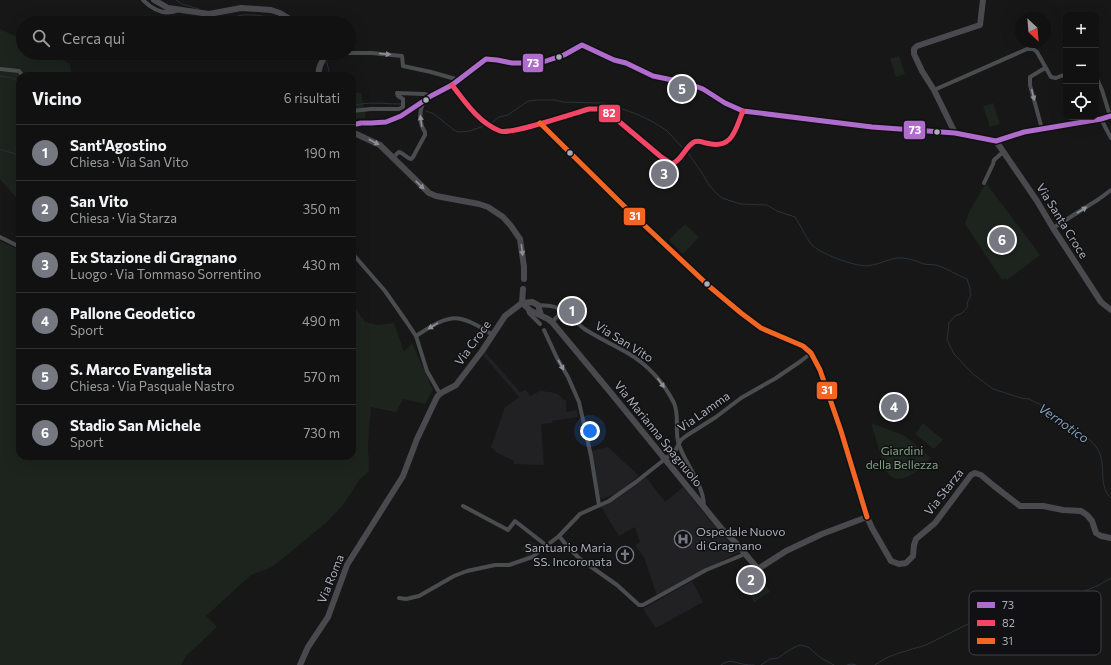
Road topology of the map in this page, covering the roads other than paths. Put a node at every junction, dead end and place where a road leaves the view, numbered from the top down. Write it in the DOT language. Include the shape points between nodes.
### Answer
graph roads {
  1 [pos="143,0"];
  2 [pos="154,0"];
  3 [pos="983,0"];
  4 [pos="179,10"];
  5 [pos="285,16"];
  6 [pos="356,53"];
  7 [pos="323,60"];
  8 [pos="1045,68"];
  9 [pos="0,69"];
  10 [pos="19,72"];
  11 [pos="318,72"];
  12 [pos="1063,75"];
  13 [pos="459,80"];
  14 [pos="1099,84"];
  15 [pos="452,85"];
  16 [pos="934,90"];
  17 [pos="430,96"];
  18 [pos="423,102"];
  19 [pos="356,111"];
  20 [pos="743,111"];
  21 [pos="1111,116"];
  22 [pos="1101,119"];
  23 [pos="540,123"];
  24 [pos="356,124"];
  25 [pos="1042,129"];
  26 [pos="356,133"];
  27 [pos="956,133"];
  28 [pos="1111,138"];
  29 [pos="996,141"];
  30 [pos="1004,152"];
  31 [pos="392,158"];
  32 [pos="984,183"];
  33 [pos="1111,190"];
  34 [pos="1053,228"];
  35 [pos="0,237"];
  36 [pos="16,245"];
  37 [pos="356,258"];
  38 [pos="524,279"];
  39 [pos="523,289"];
  40 [pos="524,305"];
  41 [pos="538,305"];
  42 [pos="1111,310"];
  43 [pos="562,312"];
  44 [pos="546,319"];
  45 [pos="540,324"];
  46 [pos="544,330"];
  47 [pos="493,335"];
  48 [pos="416,336"];
  49 [pos="810,353"];
  50 [pos="440,394"];
  51 [pos="679,444"];
  52 [pos="665,460"];
  53 [pos="599,504"];
  54 [pos="463,506"];
  55 [pos="704,507"];
  56 [pos="867,517"];
  57 [pos="859,521"];
  58 [pos="871,526"];
  59 [pos="559,536"];
  60 [pos="1111,538"];
  61 [pos="547,546"];
  62 [pos="745,554"];
  63 [pos="399,598"];
  64 [pos="300,665"];
  1 -- 4 [label="street" via="159,12"];
  2 -- 4 [label="street" via="168,8"];
  3 -- 16 [label="street" via="980,25 914,49 922,71"];
  4 -- 5 [label="street" via="209,14 248,8 271,10"];
  6 -- 13 [label="street, one-way" via="402,56 402,66"];
  7 -- 11 [label="street"];
  8 -- 12 [label="street" via="1051,77"];
  8 -- 16 [label="street" via="1037,52 1027,49"];
  8 -- 25 [label="street, one-way" via="1030,77"];
  9 -- 10 [label="street"];
  13 -- 15 [label="street"];
  13 -- 20 [label="street" via="486,59 512,63 543,62 582,45 653,76 704,89"];
  14 -- 21 [label="street"];
  15 -- 17 [label="street"];
  15 -- 23 [label="street" via="471,111 494,128 504,132"];
  16 -- 27 [label="street"];
  17 -- 18 [label="street"];
  17 -- 19 [label="street" via="397,93 403,99 403,107 399,109"];
  18 -- 24 [label="street" via="386,122"];
  31 -- 18 [label="street, one-way" via="399,152 408,158 413,157 425,132 420,123"];
  20 -- 23 [label="street" via="732,137 727,142 717,145 694,142 675,164 660,156 609,113 600,109 589,109"];
  20 -- 27 [label="street" via="872,127"];
  21 -- 22 [label="street"];
  22 -- 25 [label="street"];
  22 -- 28 [label="street"];
  23 -- 49 [label="street" via="623,205 741,313 761,328 803,346"];
  25 -- 29 [label="street"];
  26 -- 31 [label="street, one-way" via="377,143"];
  27 -- 29 [label="street"];
  29 -- 30 [label="street, Via Santa Croce"];
  30 -- 32 [label="street" via="994,160"];
  30 -- 34 [label="street, Via Santa Croce"];
  31 -- 38 [label="street, one-way" via="429,193 479,204 503,217 520,239"];
  34 -- 33 [label="street, one-way"];
  34 -- 42 [label="street, Via Santa Croce" via="1101,302"];
  35 -- 36 [label="street"];
  37 -- 48 [label="street" via="385,291"];
  39 -- 40 [label="street"];
  40 -- 41 [label="street" via="532,302"];
  40 -- 44 [label="street"];
  40 -- 45 [label="street"];
  40 -- 47 [label="street, Via Croce" via="505,316"];
  41 -- 43 [label="street, Via San Vito" via="554,307"];
  41 -- 44 [label="street"];
  43 -- 44 [label="street"];
  43 -- 51 [label="street, Via San Vito, one-way" via="587,330 628,353 653,372 668,392 676,410"];
  44 -- 52 [label="street, Via Marianna Spagnuolo"];
  46 -- 53 [label="street, one-way" via="579,402"];
  47 -- 48 [label="street, one-way" via="476,325 451,318"];
  47 -- 50 [label="street, Via Croce" via="456,385"];
  48 -- 50 [label="street" via="428,371"];
  49 -- 51 [label="street, Via Lamma" via="686,436"];
  49 -- 56 [label="street, Via Starza" via="820,370"];
  50 -- 64 [label="street, Via Roma" via="417,439 403,476 347,565 328,617 308,647"];
  51 -- 52 [label="street, Via Lamma"];
  51 -- 55 [label="street, Via San Vito" via="698,481"];
  52 -- 53 [label="street, Via Lamma" via="609,501"];
  52 -- 55 [label="street, Via Marianna Spagnuolo"];
  53 -- 59 [label="street, Via Lamma" via="580,514"];
  54 -- 61 [label="street" via="508,530 516,521"];
  55 -- 62 [label="street, Via Marianna Spagnuolo"];
  56 -- 57 [label="street"];
  56 -- 58 [label="street, Via Starza"];
  57 -- 58 [label="street"];
  57 -- 62 [label="street, Via Marianna Spagnuolo" via="822,534 786,551 758,569"];
  58 -- 60 [label="street, Via Starza" via="891,561 906,563 913,556 916,539 935,523 971,475 977,473 1020,506 1081,511 1092,521 1096,533"];
  59 -- 61 [label="street, Via Lamma"];
  59 -- 62 [label="street" via="580,559 643,606 705,571"];
  61 -- 63 [label="street, Via Lamma" via="532,556 509,565 466,571 419,596"];
}
